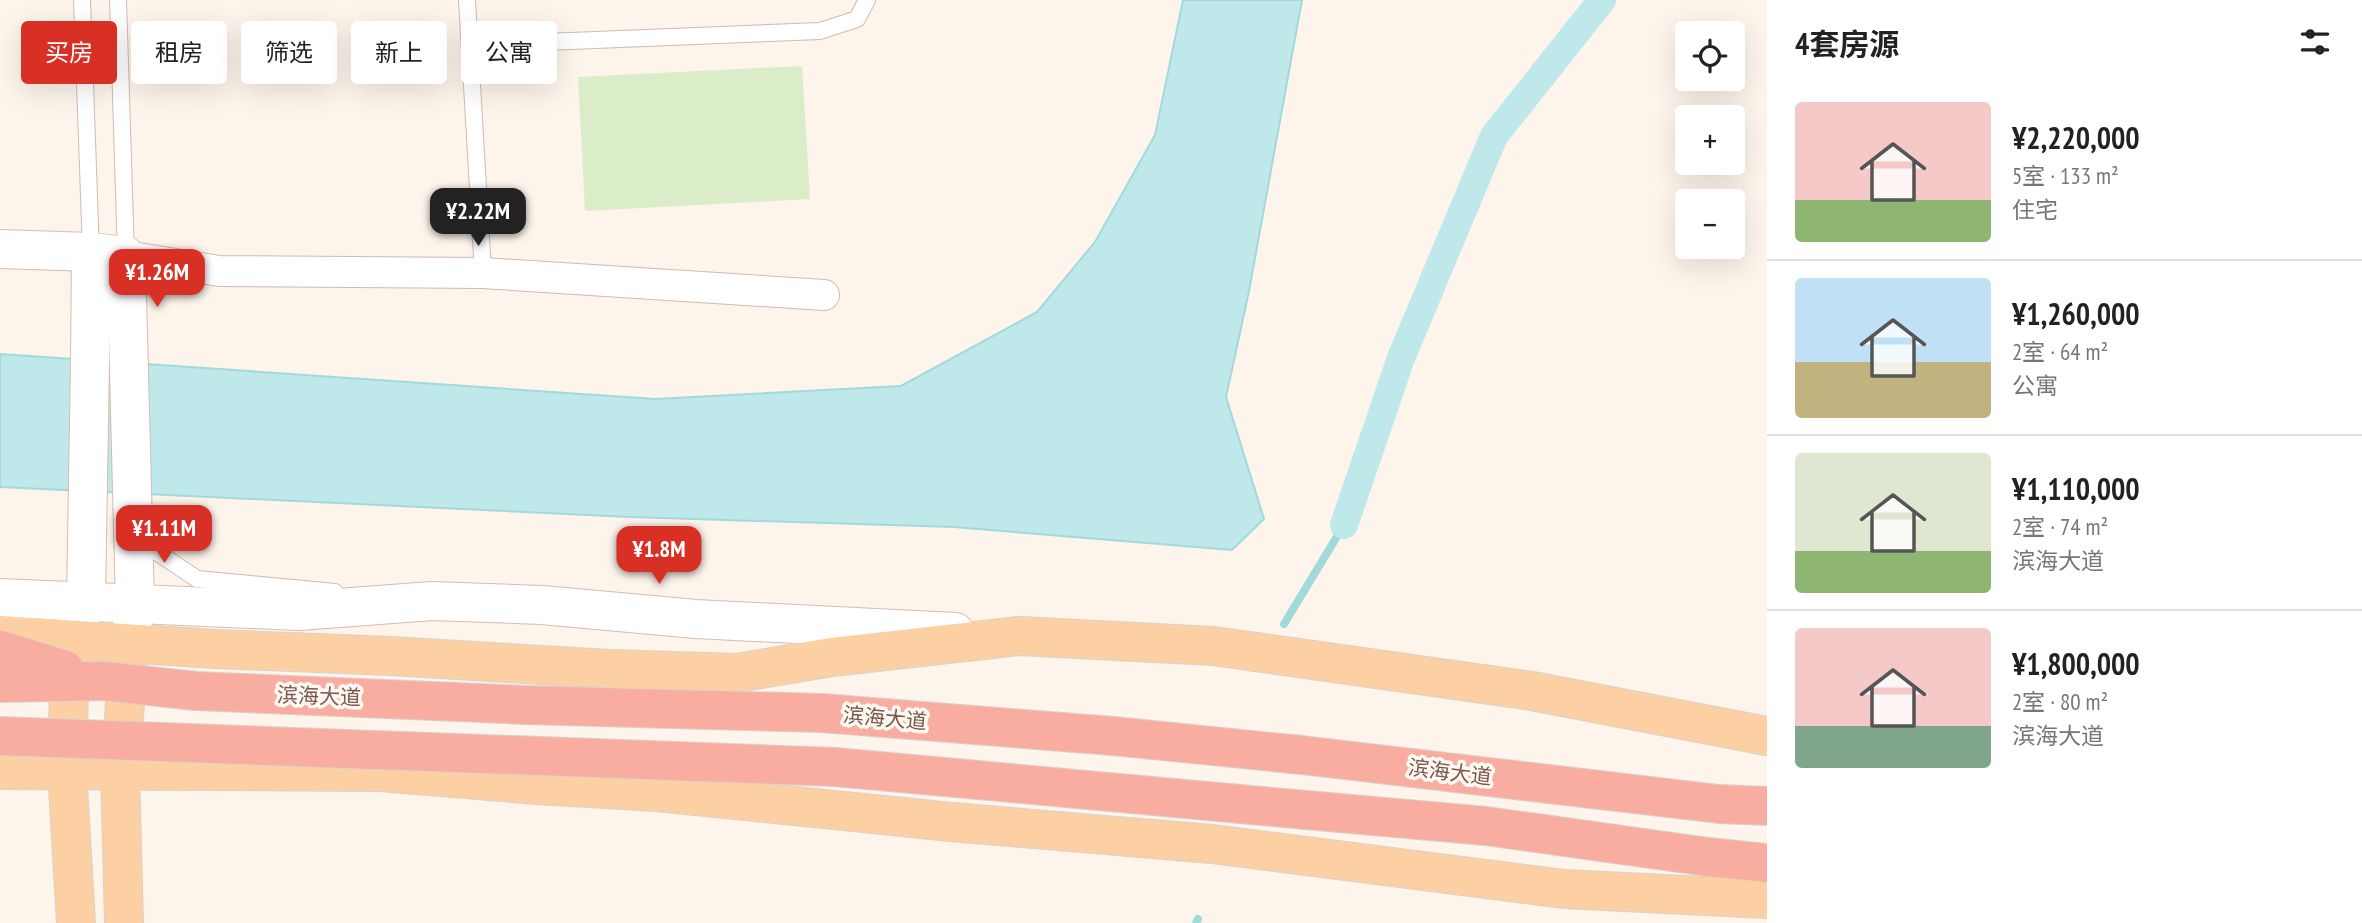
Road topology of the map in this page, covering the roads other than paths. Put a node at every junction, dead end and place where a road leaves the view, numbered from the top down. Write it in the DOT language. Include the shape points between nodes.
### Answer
graph roads {
  1 [pos="82,0"];
  2 [pos="118,0"];
  3 [pos="467,0"];
  4 [pos="867,0"];
  5 [pos="468,21"];
  6 [pos="557,42"];
  7 [pos="472,84"];
  8 [pos="0,249"];
  9 [pos="109,254"];
  10 [pos="483,273"];
  11 [pos="824,295"];
  12 [pos="134,536"];
  13 [pos="0,598"];
  14 [pos="432,601"];
  15 [pos="86,602"];
  16 [pos="135,604"];
  17 [pos="0,635"];
  18 [pos="1020,636"];
  19 [pos="70,639"];
  20 [pos="129,643"];
  21 [pos="0,650"];
  22 [pos="104,681"];
  23 [pos="0,683"];
  24 [pos="0,736"];
  25 [pos="1767,736"];
  26 [pos="0,770"];
  27 [pos="67,770"];
  28 [pos="120,771"];
  29 [pos="1767,806"];
  30 [pos="1767,863"];
  31 [pos="1767,899"];
  32 [pos="76,923"];
  33 [pos="124,923"];
  1 -- 9 [label="lane"];
  2 -- 9 [label="lane"];
  3 -- 5 [label="lane"];
  4 -- 6 [label="lane" via="857,19 820,31"];
  7 -- 10 [label="lane"];
  8 -- 9 [label="street"];
  9 -- 10 [label="street" via="219,271"];
  9 -- 12 [label="street" via="129,364"];
  9 -- 15 [label="street, bridge" via="90,363"];
  10 -- 11 [label="street"];
  12 -- 14 [label="lane" via="197,579"];
  12 -- 16 [label="street"];
  13 -- 15 [label="street"];
  14 -- 16 [label="street" via="299,611"];
  14 -- 18 [label="street"];
  15 -- 16 [label="street"];
  15 -- 19 [label="street"];
  16 -- 20 [label="street"];
  17 -- 19 [label="main road"];
  18 -- 20 [label="main road" via="832,657 737,673"];
  18 -- 25 [label="main road" via="1213,646 1532,691"];
  19 -- 20 [label="main road"];
  19 -- 27 [label="main road"];
  20 -- 28 [label="main road"];
  21 -- 22 [label="highway, bridge"];
  22 -- 23 [label="highway, 滨海大道, bridge"];
  22 -- 29 [label="highway, 滨海大道, bridge" via="196,691 822,713 1113,736"];
  24 -- 30 [label="highway, bridge" via="835,767 1486,826"];
  26 -- 27 [label="main road"];
  27 -- 28 [label="main road"];
  27 -- 32 [label="main road"];
  28 -- 31 [label="main road" via="380,772 658,792 1212,844 1564,889"];
  28 -- 33 [label="main road"];
}
